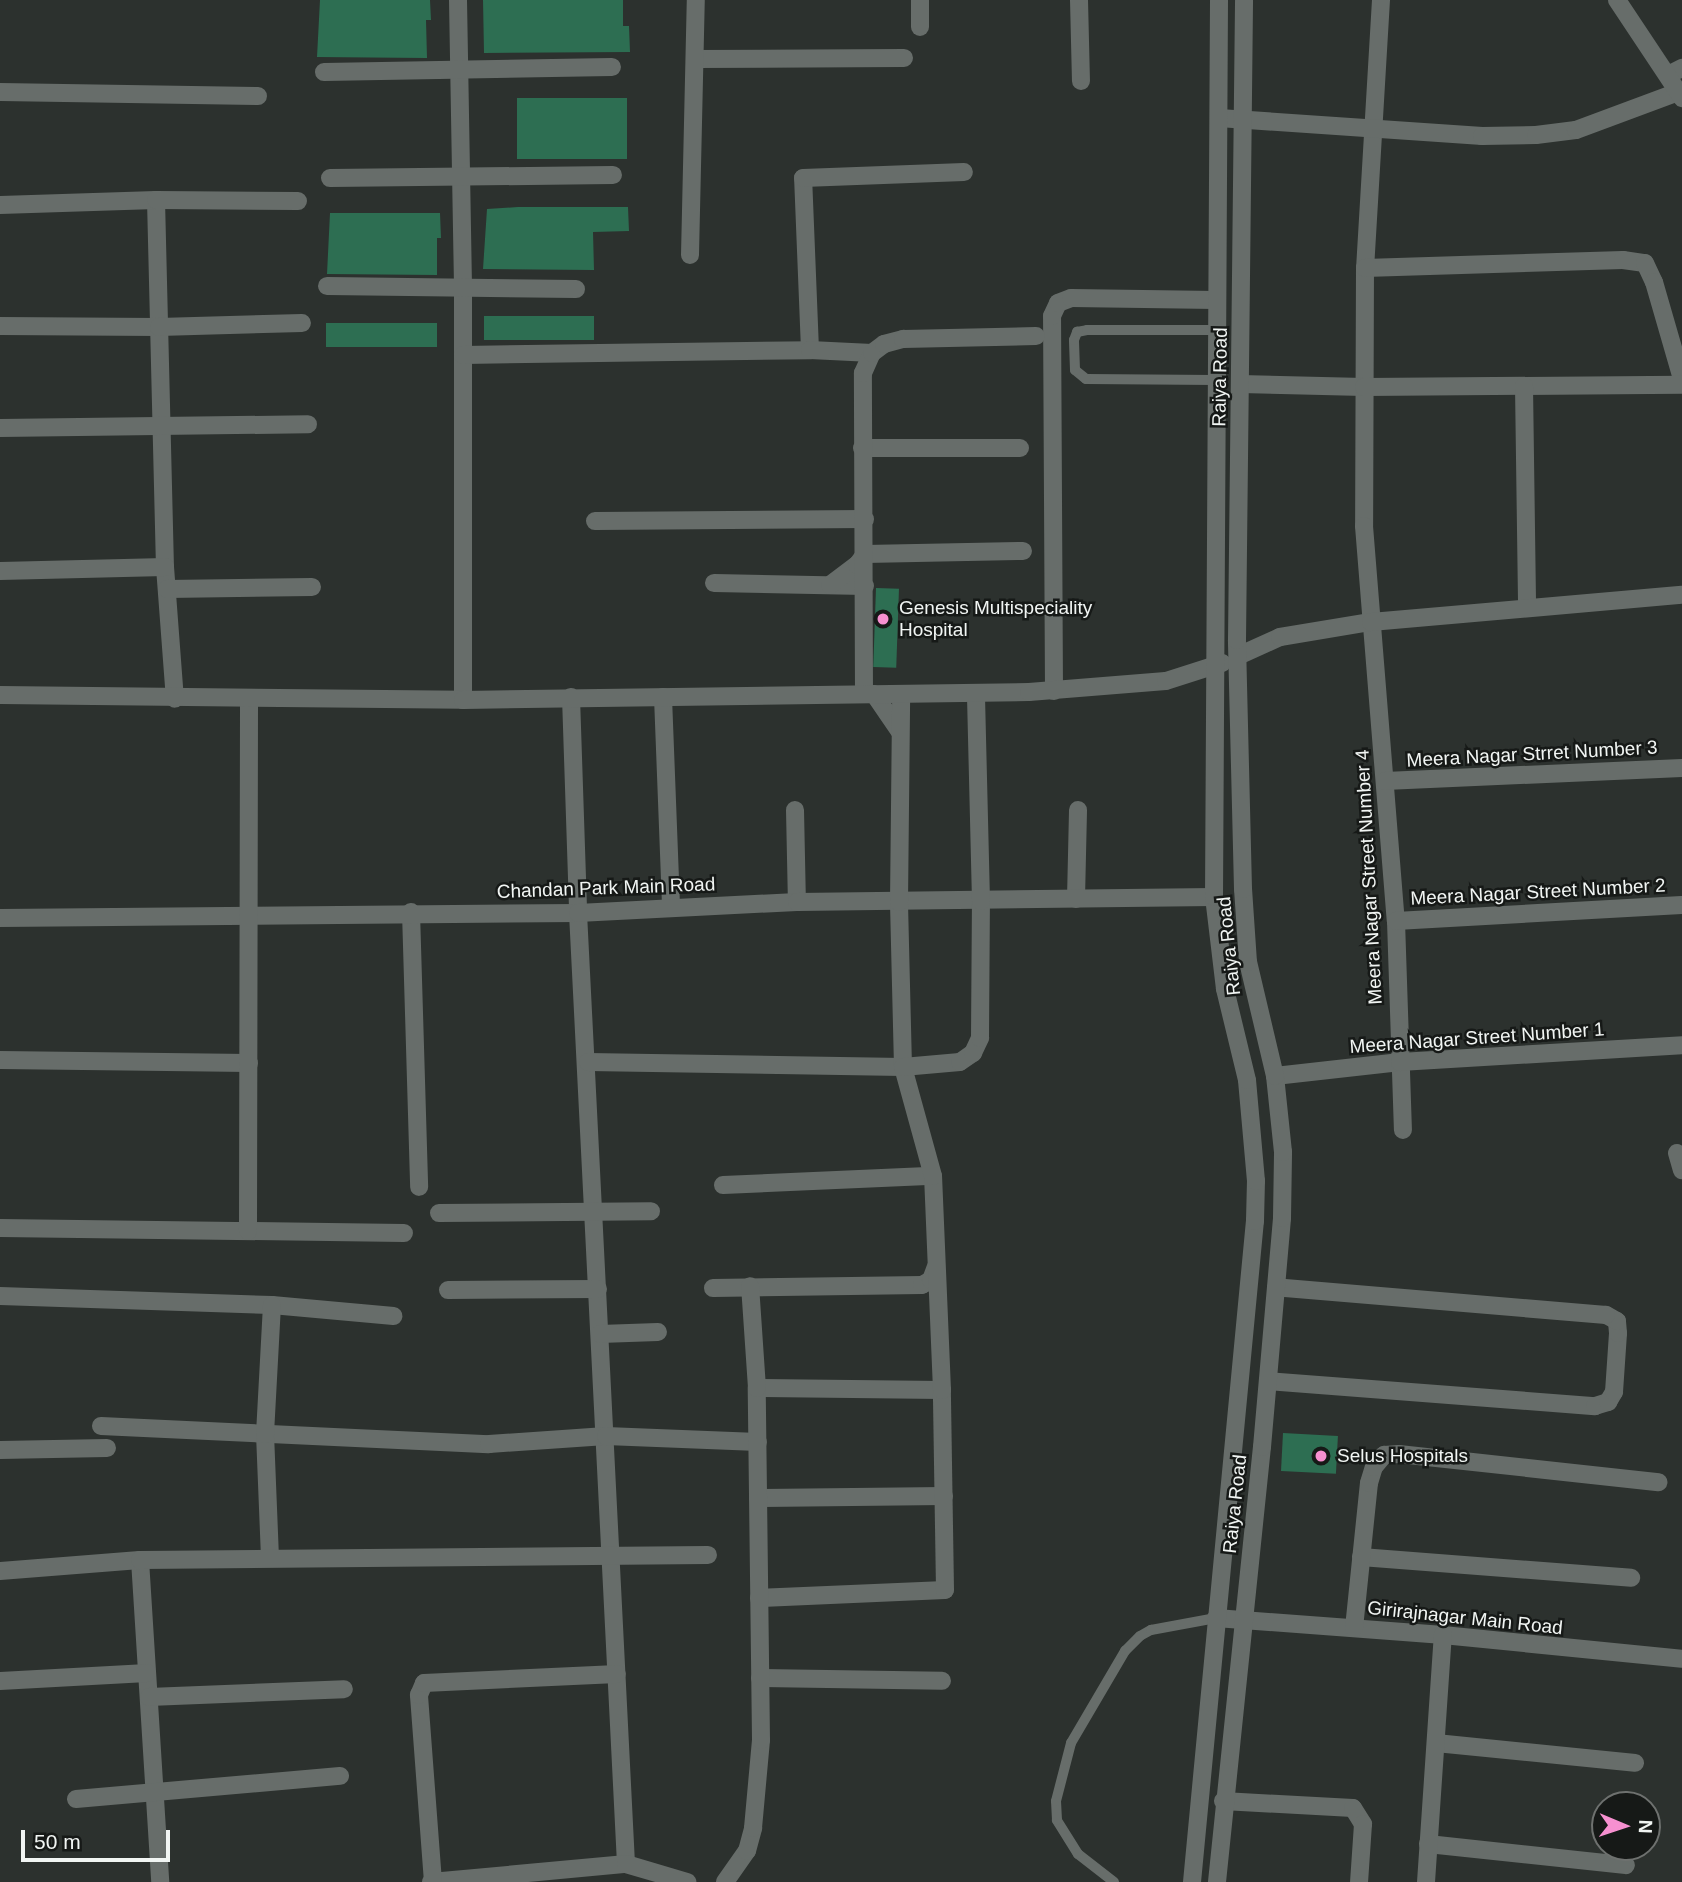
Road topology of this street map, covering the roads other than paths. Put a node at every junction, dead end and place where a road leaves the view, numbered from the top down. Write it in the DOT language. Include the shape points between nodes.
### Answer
graph roads {
  1 [pos="458,0"];
  2 [pos="696,0"];
  3 [pos="920,0"];
  4 [pos="1079,0"];
  5 [pos="1219,0"];
  6 [pos="1244,0"];
  7 [pos="1381,0"];
  8 [pos="1617,0"];
  9 [pos="920,27"];
  10 [pos="904,58"];
  11 [pos="695,59"];
  12 [pos="612,67"];
  13 [pos="1675,71"];
  14 [pos="324,72"];
  15 [pos="459,72"];
  16 [pos="1081,81"];
  17 [pos="0,92"];
  18 [pos="1680,95"];
  19 [pos="258,96"];
  20 [pos="1219,118"];
  21 [pos="1243,121"];
  22 [pos="1372,130"];
  23 [pos="964,172"];
  24 [pos="613,176"];
  25 [pos="461,177"];
  26 [pos="330,178"];
  27 [pos="156,200"];
  28 [pos="298,201"];
  29 [pos="0,205"];
  30 [pos="690,255"];
  31 [pos="1365,268"];
  32 [pos="327,286"];
  33 [pos="463,288"];
  34 [pos="576,289"];
  35 [pos="1216,300"];
  36 [pos="302,323"];
  37 [pos="0,326"];
  38 [pos="159,327"];
  39 [pos="1215,330"];
  40 [pos="1036,336"];
  41 [pos="810,350"];
  42 [pos="872,353"];
  43 [pos="463,355"];
  44 [pos="1682,379"];
  45 [pos="1215,380"];
  46 [pos="1240,384"];
  47 [pos="1682,384"];
  48 [pos="1524,386"];
  49 [pos="1364,387"];
  50 [pos="308,424"];
  51 [pos="161,427"];
  52 [pos="0,428"];
  53 [pos="862,448"];
  54 [pos="1020,448"];
  55 [pos="865,519"];
  56 [pos="596,521"];
  57 [pos="1023,551"];
  58 [pos="865,554"];
  59 [pos="165,566"];
  60 [pos="0,571"];
  61 [pos="714,583"];
  62 [pos="830,585"];
  63 [pos="865,586"];
  64 [pos="312,587"];
  65 [pos="167,589"];
  66 [pos="1682,595"];
  67 [pos="1527,606"];
  68 [pos="1371,622"];
  69 [pos="1238,656"];
  70 [pos="1214,667"];
  71 [pos="1054,691"];
  72 [pos="976,693"];
  73 [pos="869,694"];
  74 [pos="0,695"];
  75 [pos="901,695"];
  76 [pos="663,696"];
  77 [pos="571,697"];
  78 [pos="174,699"];
  79 [pos="249,699"];
  80 [pos="463,700"];
  81 [pos="901,732"];
  82 [pos="1682,768"];
  83 [pos="1385,781"];
  84 [pos="796,810"];
  85 [pos="1078,810"];
  86 [pos="1214,897"];
  87 [pos="1076,898"];
  88 [pos="981,901"];
  89 [pos="797,902"];
  90 [pos="899,902"];
  91 [pos="1682,905"];
  92 [pos="671,908"];
  93 [pos="411,912"];
  94 [pos="578,913"];
  95 [pos="248,917"];
  96 [pos="0,918"];
  97 [pos="1396,921"];
  98 [pos="1682,1045"];
  99 [pos="0,1060"];
  100 [pos="588,1062"];
  101 [pos="1400,1062"];
  102 [pos="249,1063"];
  103 [pos="903,1067"];
  104 [pos="1275,1076"];
  105 [pos="1247,1080"];
  106 [pos="1403,1130"];
  107 [pos="933,1176"];
  108 [pos="723,1185"];
  109 [pos="419,1187"];
  110 [pos="651,1211"];
  111 [pos="594,1212"];
  112 [pos="439,1213"];
  113 [pos="0,1228"];
  114 [pos="248,1231"];
  115 [pos="404,1233"];
  116 [pos="935,1269"];
  117 [pos="750,1286"];
  118 [pos="1276,1287"];
  119 [pos="713,1288"];
  120 [pos="598,1289"];
  121 [pos="448,1290"];
  122 [pos="0,1296"];
  123 [pos="272,1305"];
  124 [pos="394,1316"];
  125 [pos="658,1332"];
  126 [pos="600,1335"];
  127 [pos="1268,1381"];
  128 [pos="757,1388"];
  129 [pos="942,1391"];
  130 [pos="100,1426"];
  131 [pos="265,1434"];
  132 [pos="606,1436"];
  133 [pos="758,1443"];
  134 [pos="107,1448"];
  135 [pos="0,1450"];
  136 [pos="1658,1482"];
  137 [pos="944,1496"];
  138 [pos="758,1498"];
  139 [pos="708,1555"];
  140 [pos="612,1557"];
  141 [pos="1361,1557"];
  142 [pos="270,1558"];
  143 [pos="140,1560"];
  144 [pos="0,1571"];
  145 [pos="1631,1578"];
  146 [pos="759,1598"];
  147 [pos="1216,1618"];
  148 [pos="1243,1619"];
  149 [pos="1354,1628"];
  150 [pos="1443,1635"];
  151 [pos="1682,1659"];
  152 [pos="147,1673"];
  153 [pos="617,1674"];
  154 [pos="760,1678"];
  155 [pos="0,1681"];
  156 [pos="942,1681"];
  157 [pos="344,1689"];
  158 [pos="149,1697"];
  159 [pos="1436,1743"];
  160 [pos="1635,1763"];
  161 [pos="340,1776"];
  162 [pos="155,1792"];
  163 [pos="76,1799"];
  164 [pos="1223,1801"];
  165 [pos="1427,1844"];
  166 [pos="626,1864"];
  167 [pos="1626,1865"];
  168 [pos="160,1882"];
  169 [pos="432,1882"];
  170 [pos="687,1882"];
  171 [pos="725,1882"];
  172 [pos="1114,1882"];
  173 [pos="1192,1882"];
  174 [pos="1217,1882"];
  175 [pos="1359,1882"];
  176 [pos="1426,1882"];
  1 -- 15 [label="street"];
  2 -- 11 [label="street"];
  3 -- 9 [label="street"];
  4 -- 16 [label="street"];
  5 -- 20 [label="street, Raiya Road"];
  6 -- 21 [label="street, Raiya Road"];
  7 -- 22 [label="street, Meera Nagar Street Number 4"];
  8 -- 13 [label="street"];
  10 -- 11 [label="street"];
  11 -- 30 [label="street"];
  12 -- 15 [label="street"];
  13 -- 18 [label="street"];
  14 -- 15 [label="street"];
  15 -- 25 [label="street"];
  17 -- 19 [label="street"];
  18 -- 22 [label="street" via="1576,130 1536,135"];
  20 -- 21 [label="street"];
  20 -- 35 [label="street, Raiya Road"];
  21 -- 22 [label="street"];
  21 -- 46 [label="street, Raiya Road"];
  22 -- 31 [label="street, Meera Nagar Street Number 4"];
  23 -- 41 [label="street" via="803,178"];
  24 -- 25 [label="street"];
  25 -- 26 [label="street"];
  25 -- 33 [label="street"];
  27 -- 28 [label="street"];
  27 -- 29 [label="street"];
  27 -- 38 [label="street"];
  31 -- 44 [label="street" via="1644,263 1654,282"];
  31 -- 49 [label="street, Meera Nagar Street Number 4"];
  32 -- 33 [label="street"];
  33 -- 34 [label="street"];
  33 -- 43 [label="street"];
  35 -- 39 [label="street, Raiya Road"];
  35 -- 71 [label="street" via="1071,298 1058,303 1052,316"];
  36 -- 38 [label="street"];
  37 -- 38 [label="street"];
  38 -- 51 [label="street"];
  39 -- 45 [label="street, Raiya Road"];
  39 -- 45 [label="lane" via="1077,332 1074,370 1086,379"];
  40 -- 42 [label="street" via="903,339"];
  41 -- 42 [label="street"];
  41 -- 43 [label="street"];
  42 -- 53 [label="street" via="863,373"];
  43 -- 80 [label="street"];
  45 -- 70 [label="street, Raiya Road"];
  46 -- 49 [label="street"];
  46 -- 69 [label="street, Raiya Road"];
  47 -- 48 [label="street"];
  48 -- 49 [label="street"];
  48 -- 67 [label="street"];
  49 -- 68 [label="street, Meera Nagar Street Number 4" via="1364,526"];
  50 -- 51 [label="street"];
  51 -- 52 [label="street"];
  51 -- 59 [label="street"];
  53 -- 54 [label="street"];
  53 -- 55 [label="street"];
  55 -- 56 [label="street"];
  55 -- 58 [label="street"];
  57 -- 58 [label="street"];
  58 -- 62 [label="street"];
  58 -- 63 [label="street"];
  59 -- 60 [label="street"];
  59 -- 65 [label="street"];
  61 -- 62 [label="street"];
  62 -- 63 [label="street"];
  63 -- 73 [label="street"];
  64 -- 65 [label="street"];
  65 -- 78 [label="street"];
  66 -- 67 [label="street"];
  67 -- 68 [label="street"];
  68 -- 69 [label="street" via="1280,637"];
  68 -- 83 [label="street, Meera Nagar Street Number 4"];
  69 -- 70 [label="street"];
  69 -- 104 [label="street, Raiya Road" via="1248,962"];
  70 -- 71 [label="street" via="1166,681"];
  70 -- 86 [label="street, Raiya Road"];
  71 -- 72 [label="street"];
  72 -- 75 [label="street"];
  72 -- 88 [label="street"];
  73 -- 75 [label="street"];
  73 -- 76 [label="street"];
  73 -- 81 [label="street"];
  74 -- 78 [label="street"];
  75 -- 81 [label="street"];
  76 -- 77 [label="street"];
  76 -- 92 [label="street"];
  77 -- 80 [label="street"];
  77 -- 94 [label="street"];
  78 -- 79 [label="street"];
  79 -- 80 [label="street"];
  79 -- 95 [label="street"];
  81 -- 90 [label="street"];
  82 -- 83 [label="street, Meera Nagar Strret Number 3"];
  83 -- 97 [label="street, Meera Nagar Street Number 4"];
  84 -- 89 [label="street"];
  85 -- 87 [label="street"];
  86 -- 87 [label="street, Chandan Park Main Road"];
  86 -- 105 [label="street, Raiya Road" via="1225,989"];
  87 -- 88 [label="street, Chandan Park Main Road"];
  88 -- 90 [label="street, Chandan Park Main Road"];
  88 -- 103 [label="street" via="979,1038 973,1053 960,1062"];
  89 -- 90 [label="street, Chandan Park Main Road"];
  89 -- 92 [label="street, Chandan Park Main Road"];
  90 -- 103 [label="street"];
  91 -- 97 [label="street, Meera Nagar Street Number 2"];
  92 -- 94 [label="street, Chandan Park Main Road"];
  93 -- 94 [label="street, Chandan Park Main Road"];
  93 -- 95 [label="street, Chandan Park Main Road"];
  93 -- 109 [label="street"];
  94 -- 100 [label="street"];
  95 -- 96 [label="street, Chandan Park Main Road"];
  95 -- 102 [label="street"];
  97 -- 101 [label="street, Meera Nagar Street Number 4"];
  98 -- 101 [label="street, Meera Nagar Street Number 1"];
  99 -- 102 [label="street"];
  100 -- 103 [label="street"];
  100 -- 111 [label="street"];
  101 -- 104 [label="street, Meera Nagar Street Number 1"];
  101 -- 106 [label="street, Meera Nagar Street Number 4"];
  102 -- 114 [label="street"];
  103 -- 107 [label="street"];
  104 -- 105 [label="street, Meera Nagar Street Number 1"];
  104 -- 118 [label="street, Raiya Road" via="1283,1152"];
  105 -- 147 [label="street, Raiya Road" via="1255,1221"];
  107 -- 108 [label="street"];
  107 -- 116 [label="street"];
  110 -- 111 [label="street"];
  111 -- 112 [label="street"];
  111 -- 120 [label="street"];
  113 -- 114 [label="street"];
  114 -- 115 [label="street"];
  116 -- 117 [label="street" via="931,1280 922,1284"];
  116 -- 129 [label="street"];
  117 -- 119 [label="street"];
  117 -- 128 [label="street"];
  118 -- 127 [label="street, Raiya Road"];
  118 -- 127 [label="street" via="1606,1315 1617,1321 1614,1392 1608,1402 1595,1406"];
  120 -- 121 [label="street"];
  120 -- 126 [label="street"];
  122 -- 123 [label="street"];
  123 -- 124 [label="street"];
  123 -- 131 [label="street"];
  125 -- 126 [label="street"];
  126 -- 132 [label="street"];
  127 -- 148 [label="street, Raiya Road"];
  128 -- 129 [label="street"];
  128 -- 133 [label="street"];
  129 -- 137 [label="street"];
  130 -- 131 [label="street"];
  131 -- 132 [label="street" via="489,1444"];
  131 -- 142 [label="street"];
  132 -- 133 [label="street"];
  132 -- 140 [label="street"];
  133 -- 138 [label="street"];
  134 -- 135 [label="street"];
  136 -- 141 [label="street" via="1384,1455 1369,1483"];
  137 -- 138 [label="street"];
  137 -- 146 [label="street" via="945,1590"];
  138 -- 146 [label="street"];
  139 -- 140 [label="street"];
  140 -- 142 [label="street"];
  140 -- 153 [label="street"];
  141 -- 145 [label="street"];
  141 -- 149 [label="street"];
  142 -- 143 [label="street"];
  143 -- 144 [label="street"];
  143 -- 152 [label="street"];
  146 -- 154 [label="street"];
  147 -- 148 [label="street, Girirajnagar Main Road"];
  147 -- 172 [label="lane" via="1140,1636 1125,1650 1071,1744 1056,1801 1058,1821 1078,1854"];
  147 -- 173 [label="street, Raiya Road"];
  148 -- 149 [label="street, Girirajnagar Main Road"];
  148 -- 164 [label="street, Raiya Road"];
  149 -- 150 [label="street, Girirajnagar Main Road"];
  150 -- 151 [label="street, Girirajnagar Main Road"];
  150 -- 159 [label="street"];
  152 -- 155 [label="street"];
  152 -- 158 [label="street"];
  153 -- 166 [label="street"];
  153 -- 169 [label="street" via="424,1683 419,1695"];
  154 -- 156 [label="street"];
  154 -- 171 [label="street" via="761,1740 753,1829 747,1851"];
  157 -- 158 [label="street"];
  158 -- 162 [label="street"];
  159 -- 160 [label="street"];
  159 -- 165 [label="street"];
  161 -- 162 [label="street"];
  162 -- 163 [label="street"];
  162 -- 168 [label="street"];
  164 -- 174 [label="street, Raiya Road"];
  164 -- 175 [label="street" via="1353,1808 1363,1824"];
  165 -- 167 [label="street"];
  165 -- 176 [label="street"];
  166 -- 169 [label="street"];
  166 -- 170 [label="street"];
}
